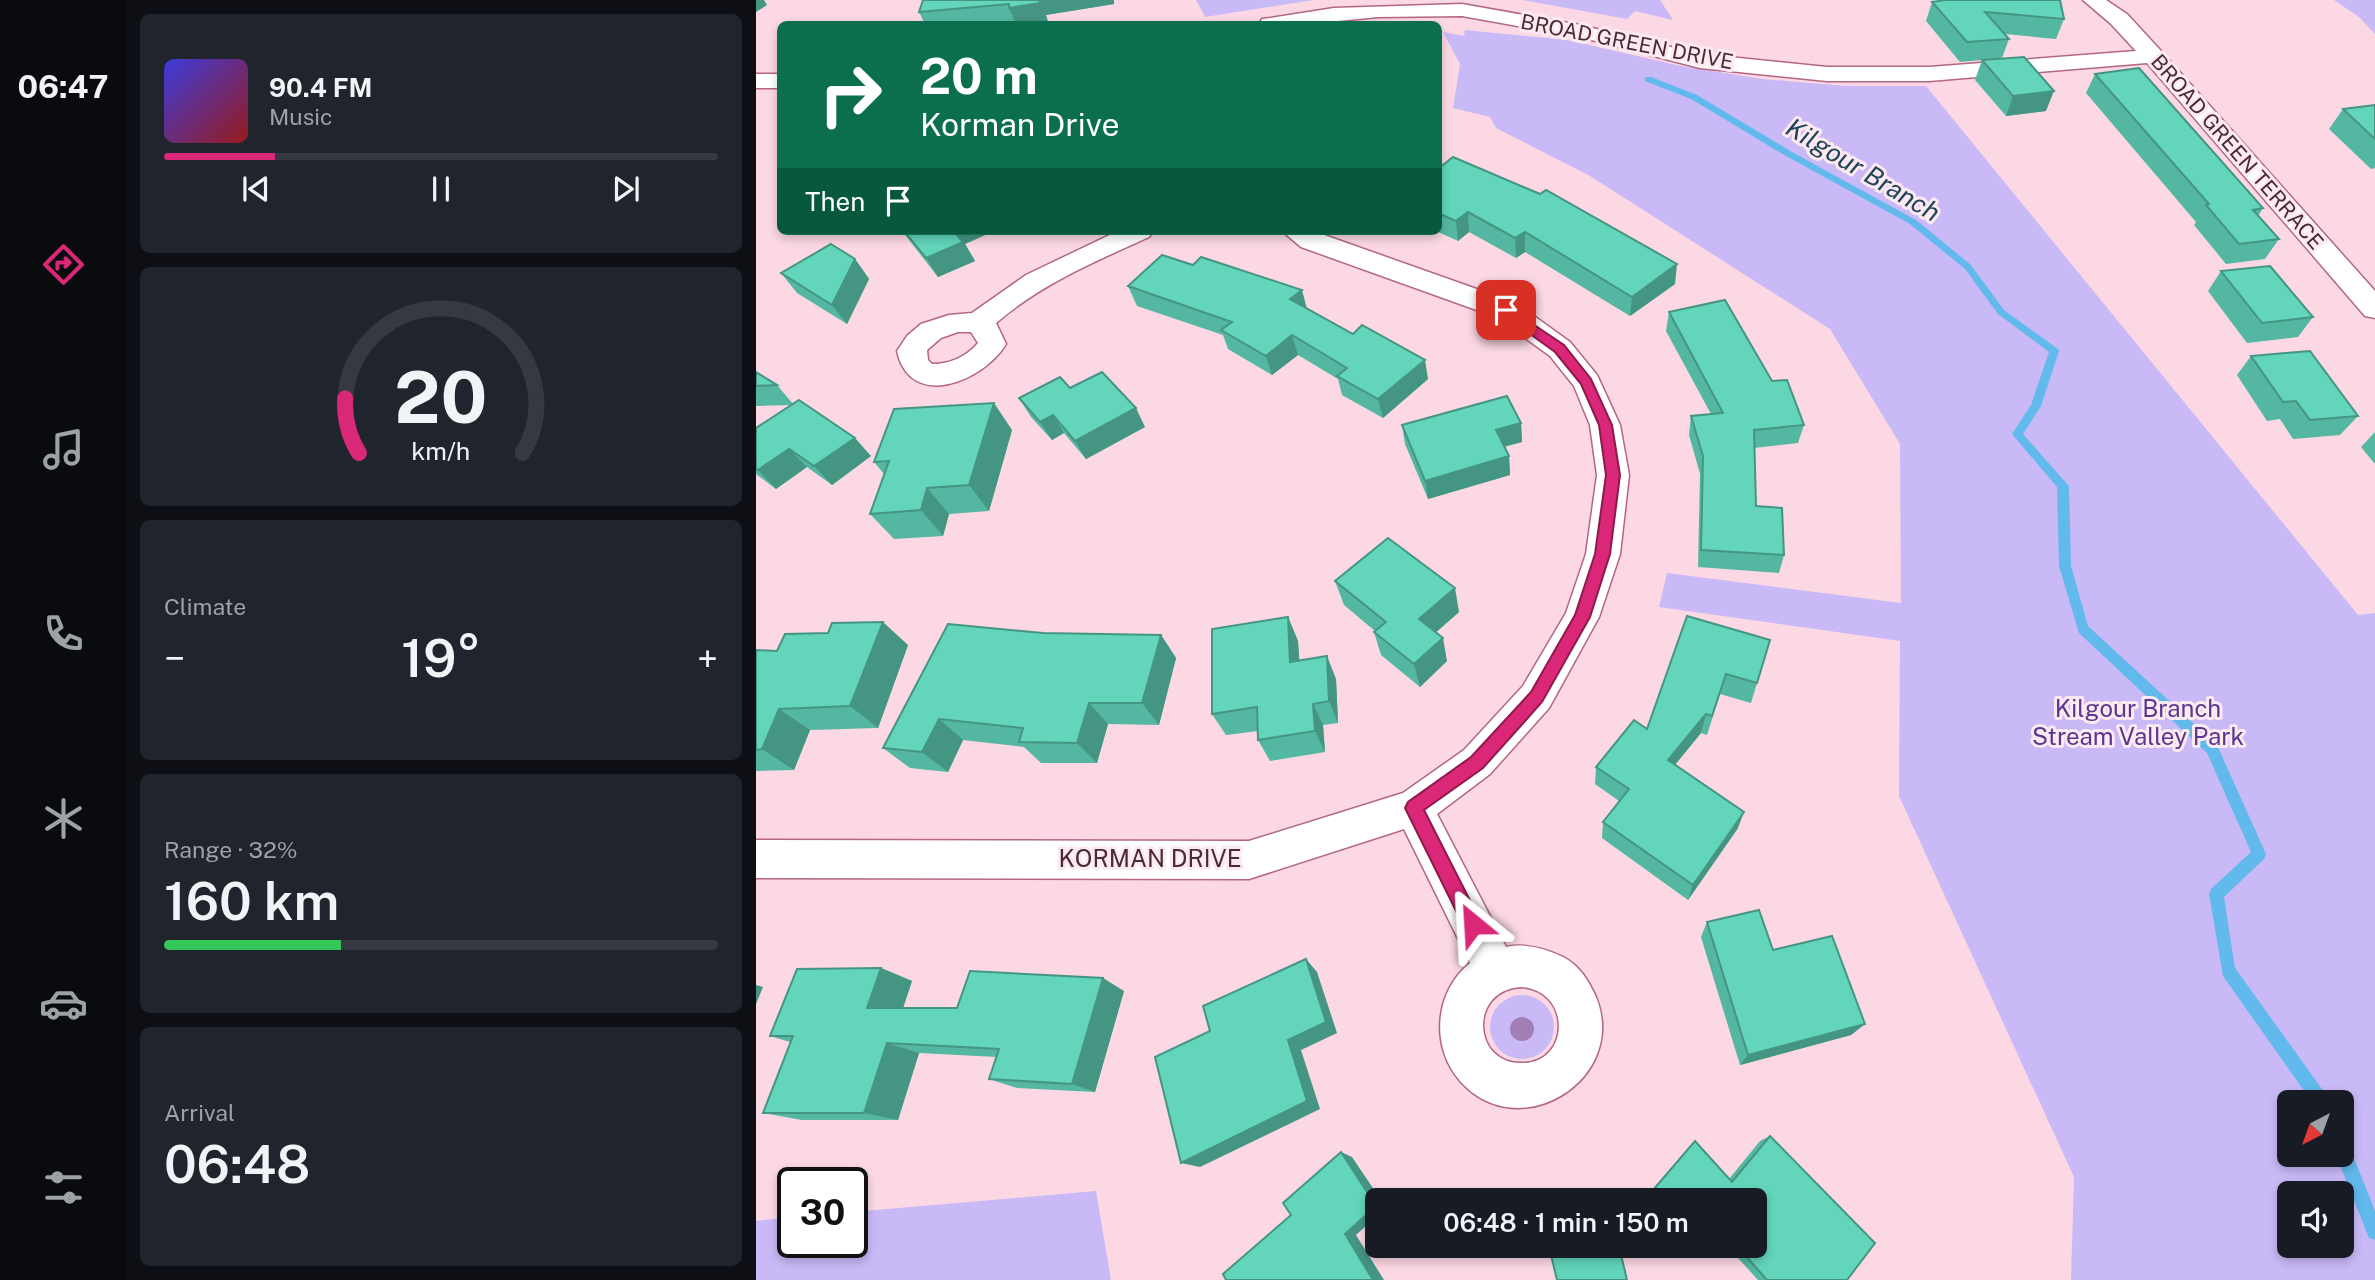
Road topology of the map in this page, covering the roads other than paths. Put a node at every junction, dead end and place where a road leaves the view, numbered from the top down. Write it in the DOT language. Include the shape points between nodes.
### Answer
graph roads {
  1 [pos="2093,0"];
  2 [pos="1292,21"];
  3 [pos="2153,56"];
  4 [pos="756,81"];
  5 [pos="777,81"];
  6 [pos="1131,235"];
  7 [pos="1301,235"];
  8 [pos="2375,309"];
  9 [pos="978,323"];
  10 [pos="1414,808"];
  11 [pos="756,859"];
  12 [pos="1496,971"];
  1 -- 3 [label="street, BROAD GREEN TERRACE" via="2119,19"];
  2 -- 3 [label="street, BROAD GREEN DRIVE" via="1356,12 1462,10 1580,31 1700,61 1827,74 1929,74"];
  3 -- 8 [label="street, BROAD GREEN TERRACE"];
  4 -- 5 [label="street"];
  6 -- 9 [label="street" via="1053,271 1006,298"];
  7 -- 10 [label="street, KORMAN DRIVE" via="1506,310 1560,348 1587,382 1605,425 1613,475 1603,554 1582,617 1536,697 1477,762"];
  10 -- 11 [label="street, KORMAN DRIVE" via="1249,860"];
  10 -- 12 [label="street"];
}
